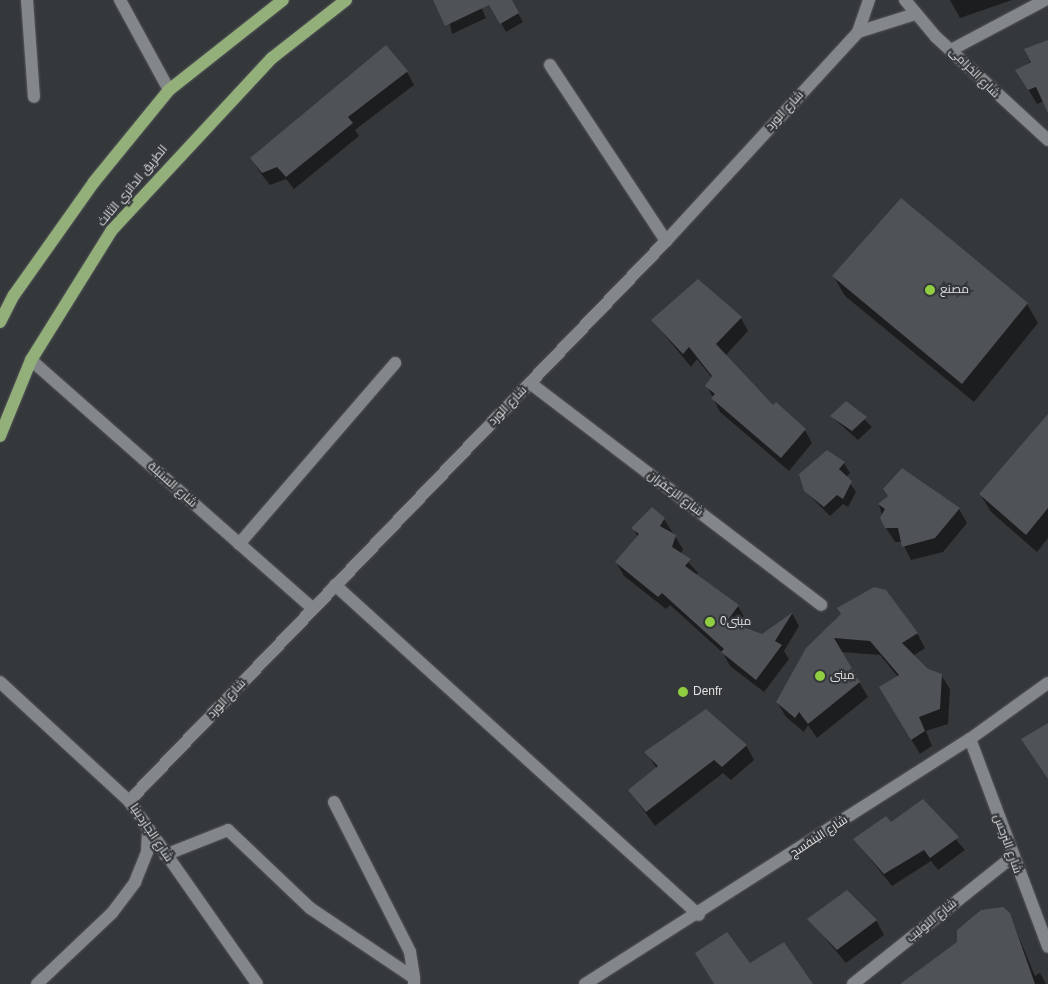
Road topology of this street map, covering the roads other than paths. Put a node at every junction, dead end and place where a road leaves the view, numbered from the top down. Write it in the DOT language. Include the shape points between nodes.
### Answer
graph roads {
  1 [pos="27,0"];
  2 [pos="120,0"];
  3 [pos="283,0"];
  4 [pos="346,0"];
  5 [pos="869,0"];
  6 [pos="905,0"];
  7 [pos="1045,0"];
  8 [pos="915,14"];
  9 [pos="858,32"];
  10 [pos="951,50"];
  11 [pos="550,65"];
  12 [pos="169,90"];
  13 [pos="34,97"];
  14 [pos="1048,140"];
  15 [pos="666,241"];
  16 [pos="0,322"];
  17 [pos="31,360"];
  18 [pos="395,363"];
  19 [pos="530,383"];
  20 [pos="0,436"];
  21 [pos="239,544"];
  22 [pos="335,585"];
  23 [pos="821,605"];
  24 [pos="313,609"];
  25 [pos="0,682"];
  26 [pos="1048,683"];
  27 [pos="970,739"];
  28 [pos="130,801"];
  29 [pos="334,802"];
  30 [pos="148,830"];
  31 [pos="166,855"];
  32 [pos="1012,858"];
  33 [pos="699,915"];
  34 [pos="1048,947"];
  35 [pos="414,981"];
  36 [pos="37,984"];
  37 [pos="257,984"];
  38 [pos="585,984"];
  39 [pos="853,984"];
  1 -- 13 [label="street"];
  2 -- 12 [label="street"];
  3 -- 12 [label="main road"];
  4 -- 17 [label="main road, الطريق الدائري الثالث" via="272,58 178,154 112,230"];
  5 -- 9 [label="street, شارع الورد"];
  6 -- 8 [label="street, شارع الخزامى"];
  7 -- 10 [label="street"];
  8 -- 9 [label="street"];
  8 -- 10 [label="street, شارع الخزامى"];
  9 -- 15 [label="street, شارع الورد"];
  10 -- 14 [label="street, شارع الخزامى"];
  11 -- 15 [label="street"];
  12 -- 16 [label="main road" via="94,182 14,295"];
  15 -- 19 [label="street, شارع الورد"];
  17 -- 20 [label="main road, الطريق الدائري الثالث"];
  17 -- 21 [label="street, شارع السنبلة"];
  18 -- 21 [label="street"];
  19 -- 22 [label="street, شارع الورد"];
  19 -- 23 [label="street, شارع الزعفران"];
  21 -- 24 [label="street, شارع السنبلة"];
  22 -- 24 [label="street, شارع الورد"];
  22 -- 33 [label="street"];
  24 -- 28 [label="street, شارع الورد"];
  25 -- 28 [label="street, شارع الجاردينيا"];
  26 -- 27 [label="street, شارع البنفسج"];
  27 -- 32 [label="street, شارع النرجس"];
  27 -- 33 [label="street, شارع البنفسج"];
  28 -- 30 [label="street, شارع الجاردينيا"];
  29 -- 35 [label="street" via="410,952"];
  30 -- 31 [label="street, شارع الجاردينيا"];
  30 -- 36 [label="street" via="147,852 134,882 112,913"];
  31 -- 35 [label="street" via="228,830 310,908"];
  31 -- 37 [label="street, شارع الجاردينيا"];
  32 -- 34 [label="street, شارع النرجس"];
  32 -- 39 [label="street, شارع التوليب"];
  33 -- 38 [label="street, شارع البنفسج"];
}
